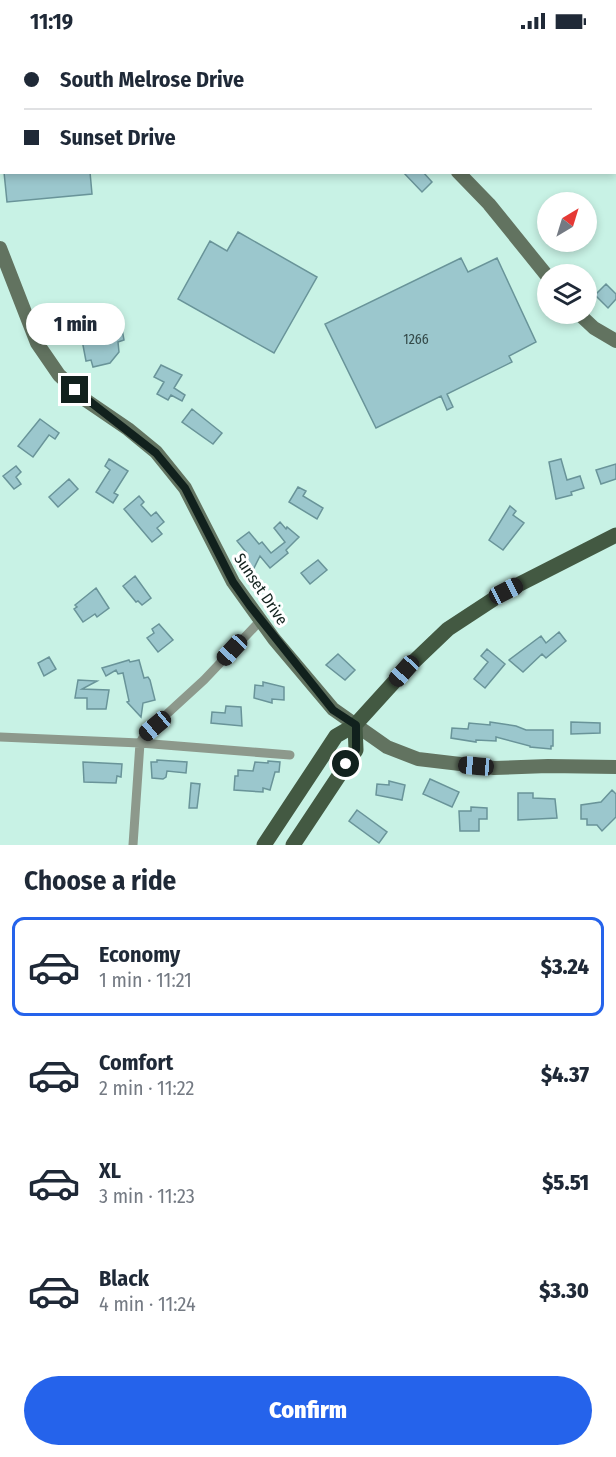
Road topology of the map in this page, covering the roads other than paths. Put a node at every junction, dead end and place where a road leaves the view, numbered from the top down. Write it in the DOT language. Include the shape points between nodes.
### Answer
graph roads {
  1 [pos="460,174"];
  2 [pos="0,248"];
  3 [pos="537,264"];
  4 [pos="590,324"];
  5 [pos="616,341"];
  6 [pos="616,535"];
  7 [pos="261,620"];
  8 [pos="356,725"];
  9 [pos="0,737"];
  10 [pos="140,743"];
  11 [pos="290,755"];
  12 [pos="616,767"];
  13 [pos="133,845"];
  14 [pos="264,845"];
  15 [pos="292,845"];
  1 -- 3 [label="main road"];
  2 -- 7 [label="main road, Sunset Drive" via="38,343 59,375 156,453 185,488 233,582"];
  4 -- 5 [label="main road"];
  6 -- 8 [label="main road" via="506,591 448,629"];
  7 -- 8 [label="main road, Sunset Drive" via="333,710"];
  7 -- 10 [label="street"];
  8 -- 12 [label="main road, Sunset Drive" via="387,747 418,759 494,768"];
  8 -- 14 [label="main road" via="336,736"];
  8 -- 15 [label="main road" via="356,750"];
  9 -- 10 [label="street"];
  10 -- 11 [label="street"];
  10 -- 13 [label="street"];
}
